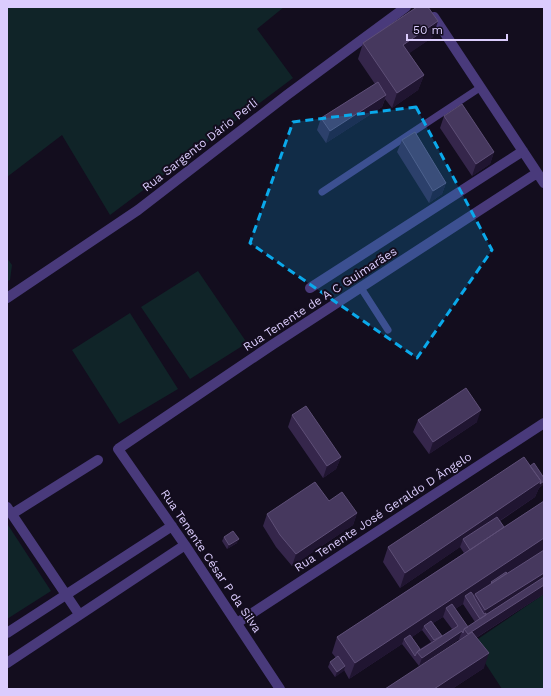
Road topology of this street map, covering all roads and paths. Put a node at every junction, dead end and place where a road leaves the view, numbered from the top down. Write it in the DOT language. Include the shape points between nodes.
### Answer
graph roads {
  1 [pos="406,7"];
  2 [pos="434,17"];
  3 [pos="480,87"];
  4 [pos="523,151"];
  5 [pos="541,172"];
  6 [pos="544,183"];
  7 [pos="322,192"];
  8 [pos="310,288"];
  9 [pos="361,288"];
  10 [pos="7,298"];
  11 [pos="388,330"];
  12 [pos="544,423"];
  13 [pos="118,449"];
  14 [pos="98,460"];
  15 [pos="9,511"];
  16 [pos="172,526"];
  17 [pos="186,545"];
  18 [pos="65,595"];
  19 [pos="79,614"];
  20 [pos="236,623"];
  21 [pos="7,633"];
  22 [pos="7,663"];
  23 [pos="280,689"];
  1 -- 10 [label="street, Rua Sargento Dário Perli" via="138,210"];
  2 -- 3 [label="street"];
  3 -- 4 [label="street"];
  3 -- 7 [label="lane"];
  4 -- 5 [label="street"];
  4 -- 8 [label="street"];
  5 -- 6 [label="street"];
  5 -- 9 [label="street, Rua Tenente de A C Guimarães"];
  9 -- 11 [label="lane"];
  9 -- 13 [label="street, Rua Tenente de A C Guimarães"];
  12 -- 20 [label="street, Rua Tenente José Geraldo D Ângelo"];
  13 -- 16 [label="street, Rua Tenente César P da Silva"];
  14 -- 15 [label="street"];
  15 -- 18 [label="street"];
  16 -- 17 [label="street, Rua Tenente César P da Silva"];
  16 -- 18 [label="street"];
  17 -- 19 [label="street"];
  17 -- 20 [label="street, Rua Tenente César P da Silva"];
  18 -- 19 [label="street"];
  18 -- 21 [label="street"];
  19 -- 22 [label="street"];
  20 -- 23 [label="street, Rua Tenente César P da Silva"];
}
